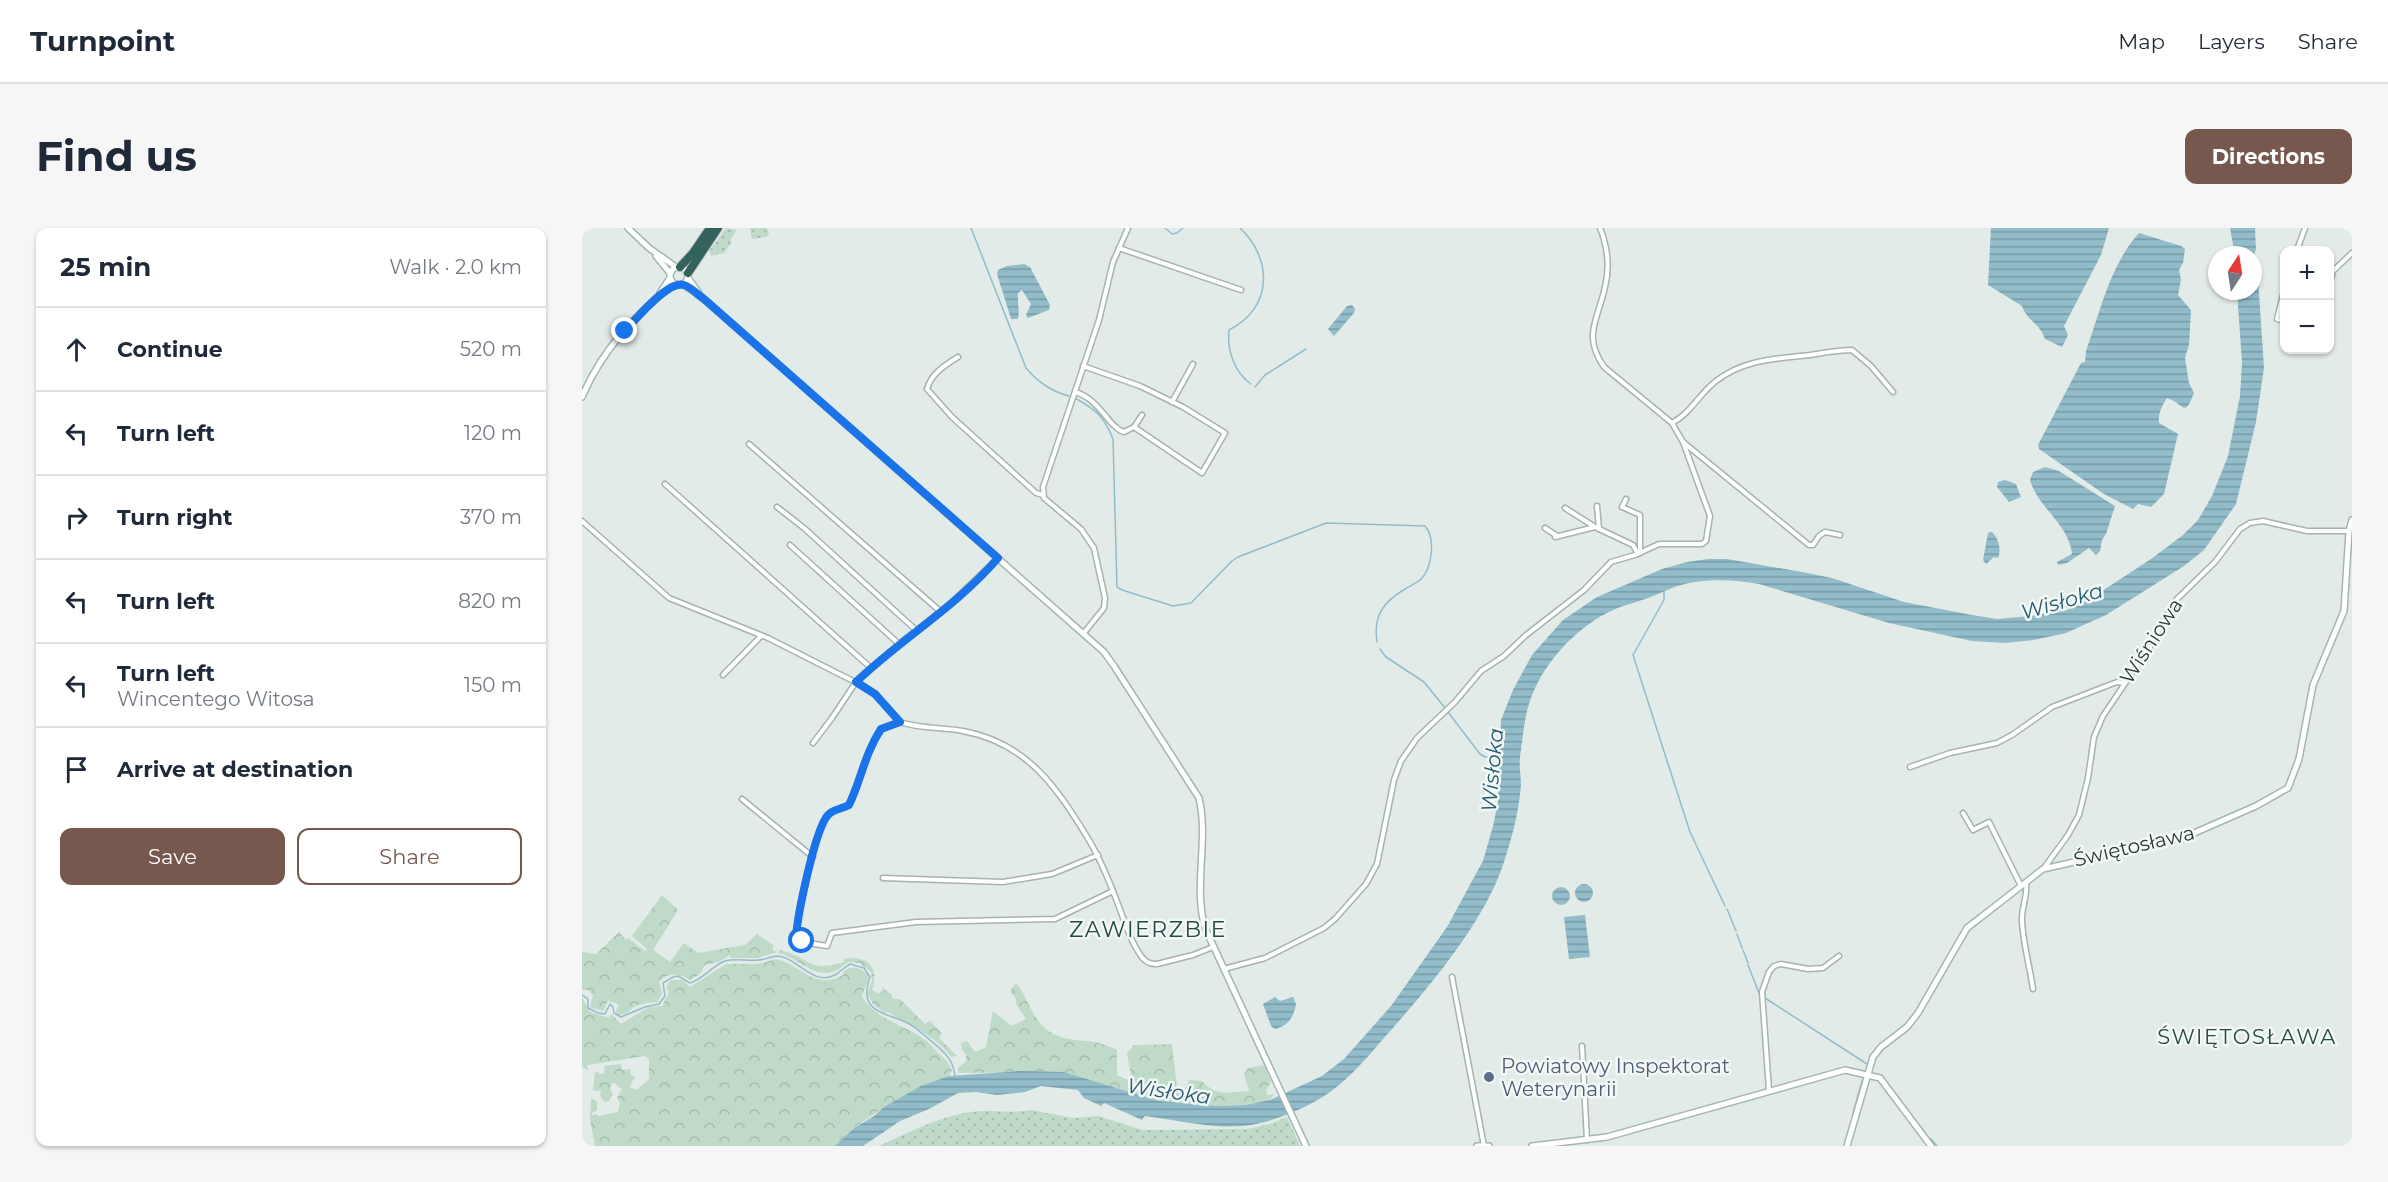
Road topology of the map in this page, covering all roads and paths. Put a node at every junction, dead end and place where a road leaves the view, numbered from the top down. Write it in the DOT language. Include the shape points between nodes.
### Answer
graph roads {
  1 [pos="628,228"];
  2 [pos="710,228"];
  3 [pos="718,228"];
  4 [pos="1128,228"];
  5 [pos="1600,228"];
  6 [pos="2305,228"];
  7 [pos="2298,246"];
  8 [pos="649,248"];
  9 [pos="1119,248"];
  10 [pos="2352,253"];
  11 [pos="678,267"];
  12 [pos="2334,270"];
  13 [pos="688,275"];
  14 [pos="670,276"];
  15 [pos="675,284"];
  16 [pos="683,284"];
  17 [pos="1240,290"];
  18 [pos="655,299"];
  19 [pos="704,299"];
  20 [pos="2280,307"];
  21 [pos="2280,320"];
  22 [pos="957,357"];
  23 [pos="1193,364"];
  24 [pos="1083,366"];
  25 [pos="1075,392"];
  26 [pos="1893,392"];
  27 [pos="582,397"];
  28 [pos="1172,402"];
  29 [pos="1142,415"];
  30 [pos="1672,423"];
  31 [pos="1134,427"];
  32 [pos="1683,442"];
  33 [pos="749,444"];
  34 [pos="665,484"];
  35 [pos="1043,495"];
  36 [pos="1626,499"];
  37 [pos="1597,506"];
  38 [pos="777,507"];
  39 [pos="1565,508"];
  40 [pos="582,520"];
  41 [pos="2352,520"];
  42 [pos="1545,528"];
  43 [pos="1597,528"];
  44 [pos="2349,531"];
  45 [pos="1840,535"];
  46 [pos="790,545"];
  47 [pos="1639,554"];
  48 [pos="998,558"];
  49 [pos="940,612"];
  50 [pos="917,630"];
  51 [pos="1083,633"];
  52 [pos="761,636"];
  53 [pos="899,644"];
  54 [pos="871,668"];
  55 [pos="723,675"];
  56 [pos="856,682"];
  57 [pos="2124,682"];
  58 [pos="900,722"];
  59 [pos="813,743"];
  60 [pos="1910,767"];
  61 [pos="741,799"];
  62 [pos="1963,813"];
  63 [pos="1098,855"];
  64 [pos="813,857"];
  65 [pos="2043,869"];
  66 [pos="883,878"];
  67 [pos="2023,884"];
  68 [pos="1113,891"];
  69 [pos="1213,947"];
  70 [pos="1839,956"];
  71 [pos="1223,969"];
  72 [pos="1452,977"];
  73 [pos="2033,989"];
  74 [pos="1582,1046"];
  75 [pos="1867,1073"];
  76 [pos="1769,1090"];
  77 [pos="1587,1141"];
  78 [pos="1306,1145"];
  79 [pos="1477,1146"];
  80 [pos="1484,1146"];
  81 [pos="1490,1146"];
  82 [pos="1532,1146"];
  83 [pos="1847,1146"];
  84 [pos="1931,1146"];
  1 -- 8 [label="street"];
  2 -- 11 [label="highway"];
  3 -- 13 [label="highway"];
  4 -- 9 [label="street"];
  5 -- 30 [label="street" via="1609,270 1592,330 1597,356 1604,367"];
  6 -- 7 [label="street"];
  8 -- 11 [label="street"];
  8 -- 14 [label="street"];
  9 -- 17 [label="street"];
  9 -- 24 [label="street"];
  10 -- 12 [label="street"];
  11 -- 13 [label="street"];
  11 -- 14 [label="street"];
  13 -- 16 [label="street"];
  13 -- 19 [label="street"];
  14 -- 15 [label="street"];
  14 -- 18 [label="street"];
  15 -- 16 [label="street"];
  15 -- 18 [label="street"];
  16 -- 19 [label="street"];
  18 -- 27 [label="street" via="610,348"];
  19 -- 48 [label="street"];
  20 -- 21 [label="street"];
  22 -- 35 [label="street" via="935,374 927,389 952,417 1036,493"];
  23 -- 28 [label="street"];
  24 -- 25 [label="street"];
  24 -- 28 [label="street"];
  25 -- 31 [label="street" via="1099,406 1118,430 1124,432"];
  25 -- 35 [label="street"];
  26 -- 30 [label="street" via="1852,350 1766,360 1724,375"];
  28 -- 31 [label="street" via="1225,434 1202,473"];
  29 -- 31 [label="street"];
  30 -- 32 [label="street"];
  32 -- 45 [label="street" via="1809,545 1814,545 1826,532"];
  32 -- 47 [label="street" via="1710,516 1706,541 1659,544"];
  33 -- 49 [label="street"];
  34 -- 54 [label="street"];
  35 -- 51 [label="street" via="1081,529 1094,548 1104,608"];
  36 -- 47 [label="street" via="1622,507 1640,515"];
  37 -- 43 [label="street"];
  38 -- 50 [label="street"];
  39 -- 43 [label="street"];
  40 -- 52 [label="street" via="662,594"];
  41 -- 44 [label="street, Świętosława"];
  42 -- 43 [label="street" via="1556,537"];
  43 -- 47 [label="street" via="1633,545"];
  44 -- 57 [label="street, Wiśniowa" via="2307,531 2263,521 2245,525 2210,568 2176,600"];
  44 -- 65 [label="street, Świętosława" via="2345,607 2313,685 2301,753 2288,788 2185,837"];
  46 -- 53 [label="street"];
  47 -- 71 [label="street" via="1608,564 1584,590 1481,671 1417,738 1397,772 1374,873 1335,919 1273,954"];
  48 -- 49 [label="street"];
  48 -- 51 [label="street"];
  49 -- 50 [label="street"];
  50 -- 53 [label="street"];
  51 -- 69 [label="street" via="1114,666 1199,798 1202,916"];
  52 -- 55 [label="street"];
  52 -- 56 [label="street"];
  53 -- 54 [label="street"];
  54 -- 56 [label="street"];
  56 -- 58 [label="street" via="875,694"];
  56 -- 59 [label="street"];
  57 -- 60 [label="street" via="2052,706 1997,742"];
  57 -- 65 [label="street, Wiśniowa" via="2095,731 2079,815"];
  58 -- 63 [label="street" via="989,737 1015,750 1050,783"];
  58 -- 64 [label="street" via="888,725 877,735 849,805 828,814"];
  61 -- 64 [label="street"];
  62 -- 67 [label="street" via="1973,830 1989,822"];
  63 -- 66 [label="street" via="1052,874 1003,882"];
  63 -- 68 [label="street"];
  64 -- 68 [label="street" via="796,941 827,946 832,933 916,922 1055,919"];
  65 -- 67 [label="street, Świętosława"];
  67 -- 73 [label="street" via="2026,891 2022,931"];
  67 -- 75 [label="street, Świętosława" via="1967,928 1918,1013 1878,1050"];
  68 -- 69 [label="street" via="1132,941 1149,963 1171,961"];
  69 -- 71 [label="street"];
  70 -- 76 [label="street" via="1817,969 1778,964 1769,972 1761,992"];
  71 -- 78 [label="street"];
  72 -- 80 [label="street"];
  74 -- 77 [label="street"];
  75 -- 76 [label="street" via="1840,1070"];
  75 -- 83 [label="street, Świętosława"];
  75 -- 84 [label="street" via="1881,1079"];
  76 -- 77 [label="street"];
  77 -- 82 [label="street"];
  79 -- 80 [label="street"];
  80 -- 81 [label="street"];
}
